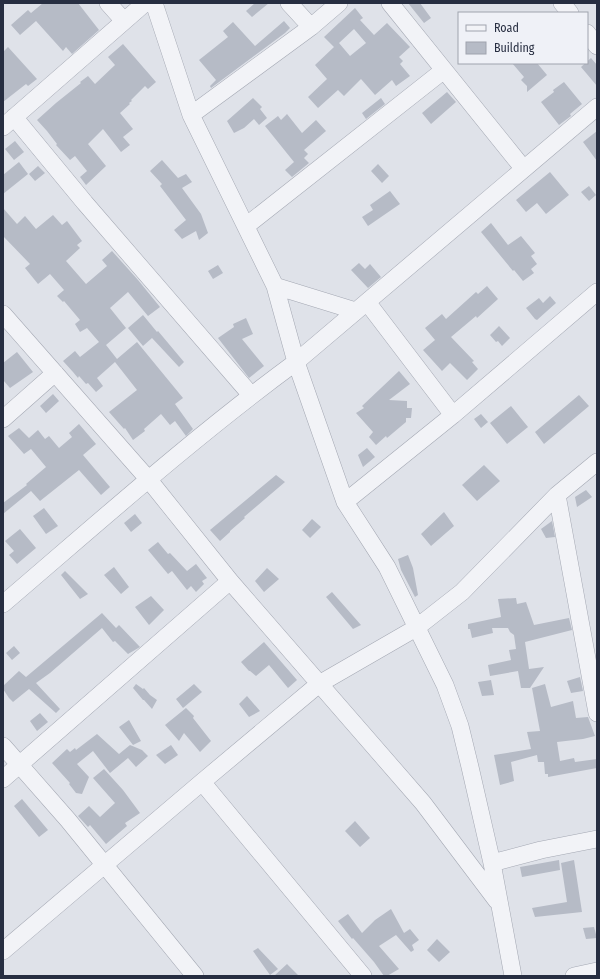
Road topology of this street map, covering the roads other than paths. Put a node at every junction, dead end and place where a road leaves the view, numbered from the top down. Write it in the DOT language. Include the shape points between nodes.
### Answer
graph roads {
  1 [pos="108,3"];
  2 [pos="145,3"];
  3 [pos="154,3"];
  4 [pos="289,3"];
  5 [pos="339,3"];
  6 [pos="390,3"];
  7 [pos="562,3"];
  8 [pos="569,12"];
  9 [pos="124,21"];
  10 [pos="311,27"];
  11 [pos="588,34"];
  12 [pos="597,46"];
  13 [pos="444,70"];
  14 [pos="597,107"];
  15 [pos="191,115"];
  16 [pos="8,122"];
  17 [pos="523,168"];
  18 [pos="246,226"];
  19 [pos="275,286"];
  20 [pos="597,292"];
  21 [pos="362,306"];
  22 [pos="3,314"];
  23 [pos="296,362"];
  24 [pos="55,373"];
  25 [pos="251,395"];
  26 [pos="454,415"];
  27 [pos="3,419"];
  28 [pos="597,462"];
  29 [pos="149,480"];
  30 [pos="557,496"];
  31 [pos="345,502"];
  32 [pos="230,581"];
  33 [pos="3,604"];
  34 [pos="416,628"];
  35 [pos="319,684"];
  36 [pos="597,713"];
  37 [pos="3,746"];
  38 [pos="20,765"];
  39 [pos="3,779"];
  40 [pos="202,782"];
  41 [pos="597,838"];
  42 [pos="492,863"];
  43 [pos="105,865"];
  44 [pos="501,906"];
  45 [pos="3,952"];
  46 [pos="597,971"];
  47 [pos="195,976"];
  48 [pos="363,976"];
  49 [pos="513,976"];
  50 [pos="574,976"];
  1 -- 9 [label="street"];
  2 -- 9 [label="street"];
  3 -- 15 [label="street"];
  4 -- 10 [label="street"];
  5 -- 10 [label="street"];
  6 -- 13 [label="street"];
  7 -- 8 [label="street"];
  9 -- 16 [label="street"];
  10 -- 15 [label="street"];
  11 -- 12 [label="street"];
  13 -- 17 [label="street"];
  13 -- 18 [label="street"];
  14 -- 17 [label="street"];
  15 -- 18 [label="street"];
  16 -- 25 [label="street" via="85,203"];
  17 -- 21 [label="street"];
  18 -- 19 [label="street"];
  19 -- 21 [label="street"];
  19 -- 23 [label="street"];
  20 -- 26 [label="street"];
  21 -- 23 [label="street"];
  21 -- 26 [label="street"];
  22 -- 24 [label="street"];
  23 -- 25 [label="street"];
  23 -- 31 [label="street"];
  24 -- 27 [label="street"];
  24 -- 29 [label="street"];
  25 -- 29 [label="street"];
  26 -- 31 [label="street"];
  28 -- 30 [label="street"];
  29 -- 32 [label="street"];
  29 -- 33 [label="street"];
  30 -- 34 [label="street" via="462,592"];
  30 -- 36 [label="street"];
  31 -- 34 [label="street" via="387,567"];
  32 -- 35 [label="street"];
  32 -- 38 [label="street"];
  34 -- 35 [label="street"];
  34 -- 42 [label="street" via="445,685 460,726"];
  35 -- 40 [label="street"];
  35 -- 44 [label="street" via="423,804"];
  37 -- 38 [label="street"];
  38 -- 39 [label="street"];
  38 -- 43 [label="street"];
  40 -- 43 [label="street"];
  40 -- 48 [label="street"];
  41 -- 42 [label="street"];
  42 -- 44 [label="street"];
  43 -- 45 [label="street"];
  43 -- 47 [label="street"];
  44 -- 49 [label="street"];
  46 -- 50 [label="street"];
}
